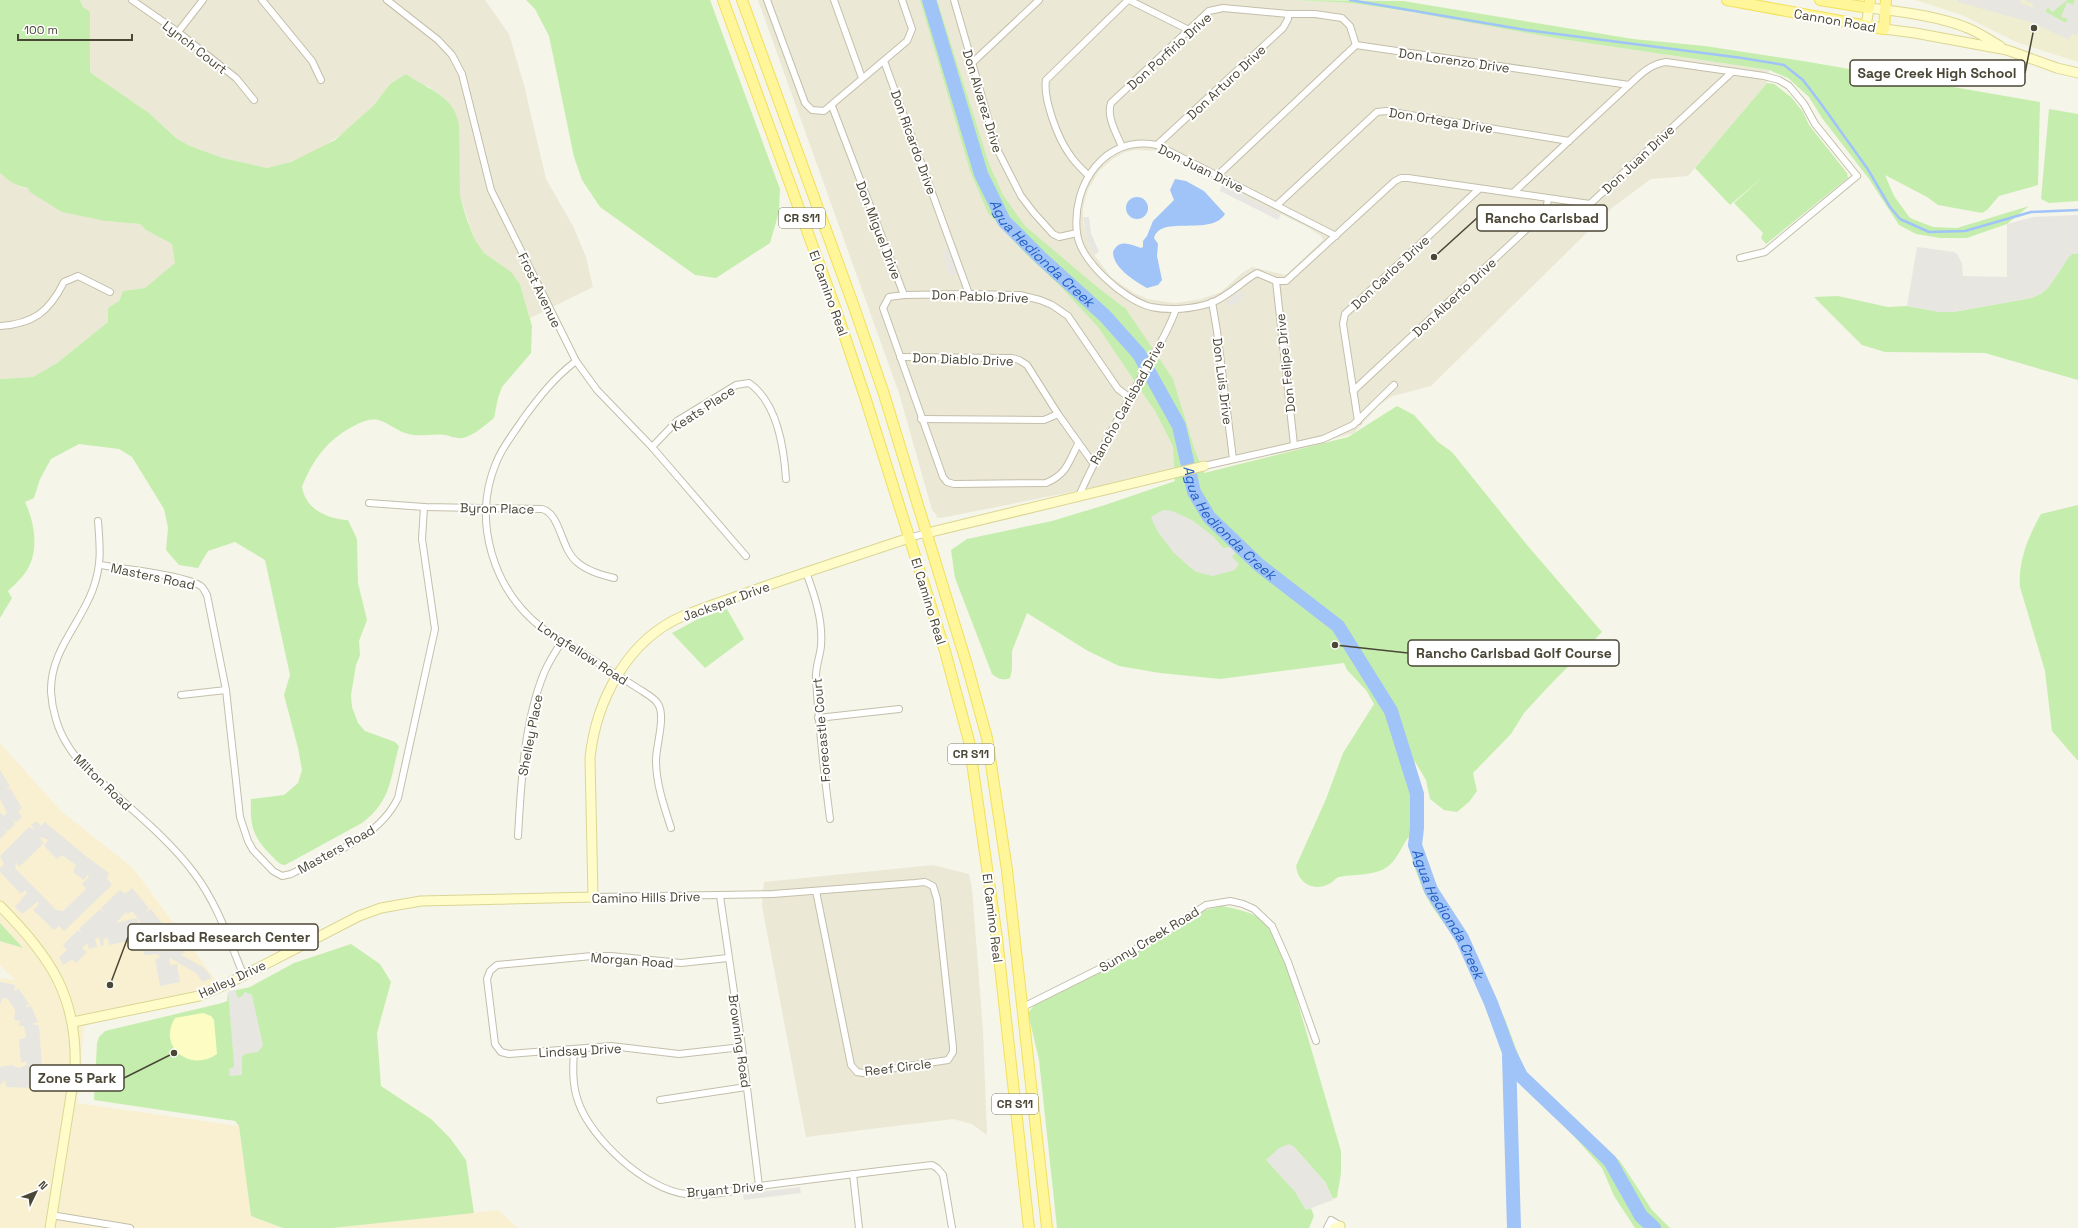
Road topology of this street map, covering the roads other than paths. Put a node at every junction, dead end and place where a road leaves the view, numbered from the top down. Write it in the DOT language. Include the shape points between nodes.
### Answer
graph roads {
  1 [pos="132,0"];
  2 [pos="203,0"];
  3 [pos="262,0"];
  4 [pos="387,0"];
  5 [pos="723,0"];
  6 [pos="742,0"];
  7 [pos="767,0"];
  8 [pos="834,0"];
  9 [pos="902,0"];
  10 [pos="954,0"];
  11 [pos="1039,0"];
  12 [pos="1128,0"];
  13 [pos="1728,0"];
  14 [pos="1820,0"];
  15 [pos="1869,4"];
  16 [pos="1886,5"];
  17 [pos="1288,14"];
  18 [pos="1866,26"];
  19 [pos="1884,29"];
  20 [pos="1189,30"];
  21 [pos="178,32"];
  22 [pos="1356,45"];
  23 [pos="2007,50"];
  24 [pos="884,61"];
  25 [pos="972,63"];
  26 [pos="1732,72"];
  27 [pos="2078,73"];
  28 [pos="862,78"];
  29 [pos="321,80"];
  30 [pos="1629,85"];
  31 [pos="254,100"];
  32 [pos="832,106"];
  33 [pos="1569,141"];
  34 [pos="1157,146"];
  35 [pos="1122,147"];
  36 [pos="1218,175"];
  37 [pos="1088,176"];
  38 [pos="1479,189"];
  39 [pos="1513,193"];
  40 [pos="1548,199"];
  41 [pos="1277,205"];
  42 [pos="1077,233"];
  43 [pos="1336,236"];
  44 [pos="1740,258"];
  45 [pos="1276,281"];
  46 [pos="110,292"];
  47 [pos="904,294"];
  48 [pos="969,294"];
  49 [pos="1212,302"];
  50 [pos="1176,309"];
  51 [pos="0,326"];
  52 [pos="900,357"];
  53 [pos="576,362"];
  54 [pos="1394,385"];
  55 [pos="1353,391"];
  56 [pos="1130,398"];
  57 [pos="1058,414"];
  58 [pos="921,419"];
  59 [pos="1358,421"];
  60 [pos="1078,444"];
  61 [pos="1294,445"];
  62 [pos="652,447"];
  63 [pos="1233,459"];
  64 [pos="1093,463"];
  65 [pos="1204,466"];
  66 [pos="786,479"];
  67 [pos="1079,496"];
  68 [pos="369,503"];
  69 [pos="424,507"];
  70 [pos="486,509"];
  71 [pos="98,521"];
  72 [pos="927,533"];
  73 [pos="910,538"];
  74 [pos="746,556"];
  75 [pos="100,565"];
  76 [pos="806,572"];
  77 [pos="614,578"];
  78 [pos="562,640"];
  79 [pos="618,675"];
  80 [pos="226,690"];
  81 [pos="181,695"];
  82 [pos="899,709"];
  83 [pos="818,718"];
  84 [pos="830,819"];
  85 [pos="671,828"];
  86 [pos="518,836"];
  87 [pos="933,886"];
  88 [pos="816,890"];
  89 [pos="720,896"];
  90 [pos="593,897"];
  91 [pos="0,906"];
  92 [pos="359,916"];
  93 [pos="728,958"];
  94 [pos="490,971"];
  95 [pos="243,974"];
  96 [pos="1023,1007"];
  97 [pos="72,1022"];
  98 [pos="1316,1041"];
  99 [pos="742,1047"];
  100 [pos="574,1050"];
  101 [pos="746,1087"];
  102 [pos="660,1100"];
  103 [pos="853,1174"];
  104 [pos="759,1186"];
  105 [pos="51,1215"];
  106 [pos="1338,1227"];
  107 [pos="50,1228"];
  108 [pos="130,1228"];
  109 [pos="859,1228"];
  110 [pos="952,1228"];
  111 [pos="1029,1228"];
  112 [pos="1047,1228"];
  113 [pos="1327,1228"];
  1 -- 21 [label="street, Lynch Court"];
  2 -- 21 [label="street"];
  3 -- 29 [label="street" via="312,61"];
  4 -- 53 [label="street, Frost Avenue" via="438,40 452,55 462,74 491,190"];
  5 -- 73 [label="main road, El Camino Real / CR S11" via="836,310"];
  6 -- 72 [label="main road, El Camino Real / CR S11" via="853,304"];
  7 -- 32 [label="street" via="805,103 812,110 824,111"];
  8 -- 28 [label="street"];
  9 -- 24 [label="street" via="912,29 907,41"];
  10 -- 25 [label="street, Don Alvarez Drive"];
  11 -- 25 [label="street"];
  12 -- 20 [label="street"];
  12 -- 37 [label="street" via="1046,80 1044,90 1055,125 1069,155"];
  13 -- 18 [label="main road, Cannon Road"];
  14 -- 15 [label="main road, Cannon Road"];
  15 -- 16 [label="street, Cannon Road"];
  15 -- 18 [label="street"];
  16 -- 19 [label="main road"];
  16 -- 23 [label="street, Cannon Road" via="1966,27"];
  17 -- 20 [label="street, Don Porfirio Drive" via="1223,8 1209,11"];
  17 -- 22 [label="street, Don Porfirio Drive" via="1342,18 1350,26"];
  17 -- 34 [label="street, Don Arturo Drive" via="1283,28"];
  18 -- 19 [label="main road, Cannon Road"];
  19 -- 23 [label="street, Cannon Road"];
  20 -- 35 [label="street, Don Porfirio Drive" via="1111,103 1110,115"];
  21 -- 31 [label="street, Lynch Court" via="236,78"];
  22 -- 30 [label="street, Don Lorenzo Drive"];
  22 -- 36 [label="street"];
  23 -- 27 [label="street"];
  24 -- 28 [label="street"];
  24 -- 48 [label="street, Don Ricardo Drive"];
  25 -- 42 [label="street, Don Alvarez Drive" via="997,149 1022,196 1053,234 1059,237"];
  26 -- 30 [label="street" via="1666,62 1650,66"];
  26 -- 40 [label="street, Don Juan Drive" via="1590,204"];
  26 -- 44 [label="street" via="1764,76 1789,86 1804,104 1815,124 1857,176 1765,252"];
  28 -- 32 [label="street"];
  30 -- 33 [label="street"];
  32 -- 47 [label="street, Don Miguel Drive"];
  33 -- 39 [label="street"];
  33 -- 41 [label="street, Don Ortega Drive" via="1386,111 1377,112"];
  34 -- 35 [label="street, Don Juan Drive" via="1134,144"];
  34 -- 36 [label="street, Don Juan Drive"];
  35 -- 37 [label="street, Don Juan Drive" via="1109,154"];
  36 -- 41 [label="street, Don Juan Drive"];
  37 -- 42 [label="street, Don Juan Drive" via="1078,200"];
  38 -- 39 [label="street, Don Juan Drive"];
  38 -- 43 [label="street, Don Juan Drive" via="1401,178"];
  38 -- 55 [label="street, Don Carlos Drive" via="1345,314 1343,324"];
  39 -- 40 [label="street, Don Juan Drive"];
  40 -- 55 [label="street, Don Alberto Drive" via="1546,211"];
  41 -- 43 [label="street, Don Juan Drive"];
  42 -- 50 [label="street, Don Juan Drive" via="1083,250 1111,283 1132,298 1151,307"];
  43 -- 45 [label="street, Don Juan Drive" via="1286,281"];
  45 -- 49 [label="street, Don Juan Drive" via="1257,273 1229,294"];
  45 -- 61 [label="street, Don Felipe Drive"];
  46 -- 51 [label="street" via="78,276 64,282 55,300 35,319 16,325"];
  47 -- 48 [label="street, Don Pablo Drive"];
  47 -- 52 [label="street, Don Miguel Drive" via="889,297 883,308"];
  48 -- 56 [label="street, Don Pablo Drive" via="1020,295 1052,305 1068,316 1118,389"];
  49 -- 50 [label="street, Don Juan Drive" via="1193,308"];
  49 -- 63 [label="street, Don Luis Drive"];
  50 -- 56 [label="street, Rancho Carlsbad Drive"];
  52 -- 57 [label="street, Don Diablo Drive" via="1019,360 1027,365"];
  52 -- 58 [label="street, Don Miguel Drive"];
  53 -- 62 [label="street, Frost Avenue" via="597,390"];
  53 -- 70 [label="street, Longfellow Road" via="551,382 503,449 492,474"];
  54 -- 59 [label="street"];
  55 -- 59 [label="street, Don Carlos Drive"];
  56 -- 64 [label="street, Rancho Carlsbad Drive"];
  57 -- 58 [label="street" via="1044,420"];
  57 -- 60 [label="street, Don Diablo Drive"];
  58 -- 60 [label="street, Don Miguel Drive" via="943,477 947,482 954,484 1046,483 1063,473"];
  59 -- 61 [label="street" via="1323,439"];
  60 -- 64 [label="street, Don Diablo Drive"];
  61 -- 63 [label="street"];
  62 -- 66 [label="street, Keats Place" via="677,421 736,385 749,383 758,389 772,412 784,458"];
  62 -- 74 [label="street, Frost Avenue"];
  63 -- 65 [label="street"];
  64 -- 67 [label="street, Rancho Carlsbad Drive"];
  65 -- 67 [label="street"];
  67 -- 72 [label="street"];
  68 -- 69 [label="street, Byron Place"];
  69 -- 70 [label="street, Byron Place"];
  69 -- 80 [label="street, Masters Road" via="422,539 434,629 398,798 392,810 378,826 369,834 291,874 282,876 273,871 253,850 240,817"];
  70 -- 77 [label="street, Byron Place" via="549,511 555,517 563,544 576,562"];
  70 -- 78 [label="street, Longfellow Road" via="488,540 504,585 515,602 537,623"];
  71 -- 75 [label="street, Milton Road"];
  72 -- 73 [label="street"];
  72 -- 96 [label="main road, El Camino Real / CR S11" via="987,738 1007,870"];
  73 -- 76 [label="street, Jackspar Drive"];
  73 -- 111 [label="main road, El Camino Real / CR S11" via="945,651 970,748 997,938"];
  75 -- 80 [label="street, Masters Road" via="135,570 201,586 207,595"];
  75 -- 95 [label="street, Milton Road" via="92,591 56,662 51,692 57,724 79,761 166,842 195,874 218,914"];
  76 -- 79 [label="street, Jackspar Drive" via="682,616 644,642 625,662"];
  76 -- 83 [label="street, Forecastle Court" via="816,600 820,623 821,646 816,675"];
  78 -- 79 [label="street, Longfellow Road"];
  78 -- 86 [label="street, Shelley Place" via="544,672 537,694 521,768"];
  79 -- 85 [label="street, Longfellow Road" via="658,703 661,711 656,760 660,792"];
  79 -- 90 [label="street, Jackspar Drive" via="600,710 591,744"];
  80 -- 81 [label="street"];
  82 -- 83 [label="street"];
  83 -- 84 [label="street, Forecastle Court"];
  87 -- 88 [label="street, Camino Hills Drive" via="925,882"];
  87 -- 88 [label="street, Reef Circle" via="937,899 953,1052 948,1060 943,1062 863,1073 851,1065"];
  88 -- 89 [label="street, Camino Hills Drive"];
  89 -- 90 [label="street, Camino Hills Drive"];
  89 -- 93 [label="street, Browning Road"];
  90 -- 92 [label="street, Camino Hills Drive" via="421,900 381,908"];
  91 -- 97 [label="street" via="24,931 53,969"];
  92 -- 95 [label="street, Halley Drive"];
  93 -- 94 [label="street, Morgan Road" via="682,964 592,956 497,965"];
  93 -- 99 [label="street, Browning Road"];
  94 -- 100 [label="street, Lindsay Drive" via="487,979 495,1044 501,1052 509,1054"];
  95 -- 97 [label="street, Halley Drive" via="199,996"];
  96 -- 98 [label="street, Sunny Creek Road" via="1159,936 1206,905 1230,901 1254,909 1272,926 1288,962"];
  96 -- 112 [label="main road, El Camino Real / CR S11"];
  97 -- 105 [label="street" via="76,1046 75,1070"];
  99 -- 100 [label="street, Lindsay Drive" via="679,1054 611,1046"];
  99 -- 101 [label="street, Browning Road"];
  100 -- 104 [label="street, Bryant Drive" via="574,1084 584,1115 599,1136 640,1175 664,1189 685,1194"];
  101 -- 102 [label="street"];
  101 -- 104 [label="street, Browning Road"];
  103 -- 104 [label="street, Bryant Drive"];
  103 -- 109 [label="street"];
  103 -- 110 [label="street, Bryant Drive" via="932,1165 943,1175"];
  105 -- 107 [label="street"];
  105 -- 108 [label="street"];
  106 -- 113 [label="street" via="1330,1220"];
}
